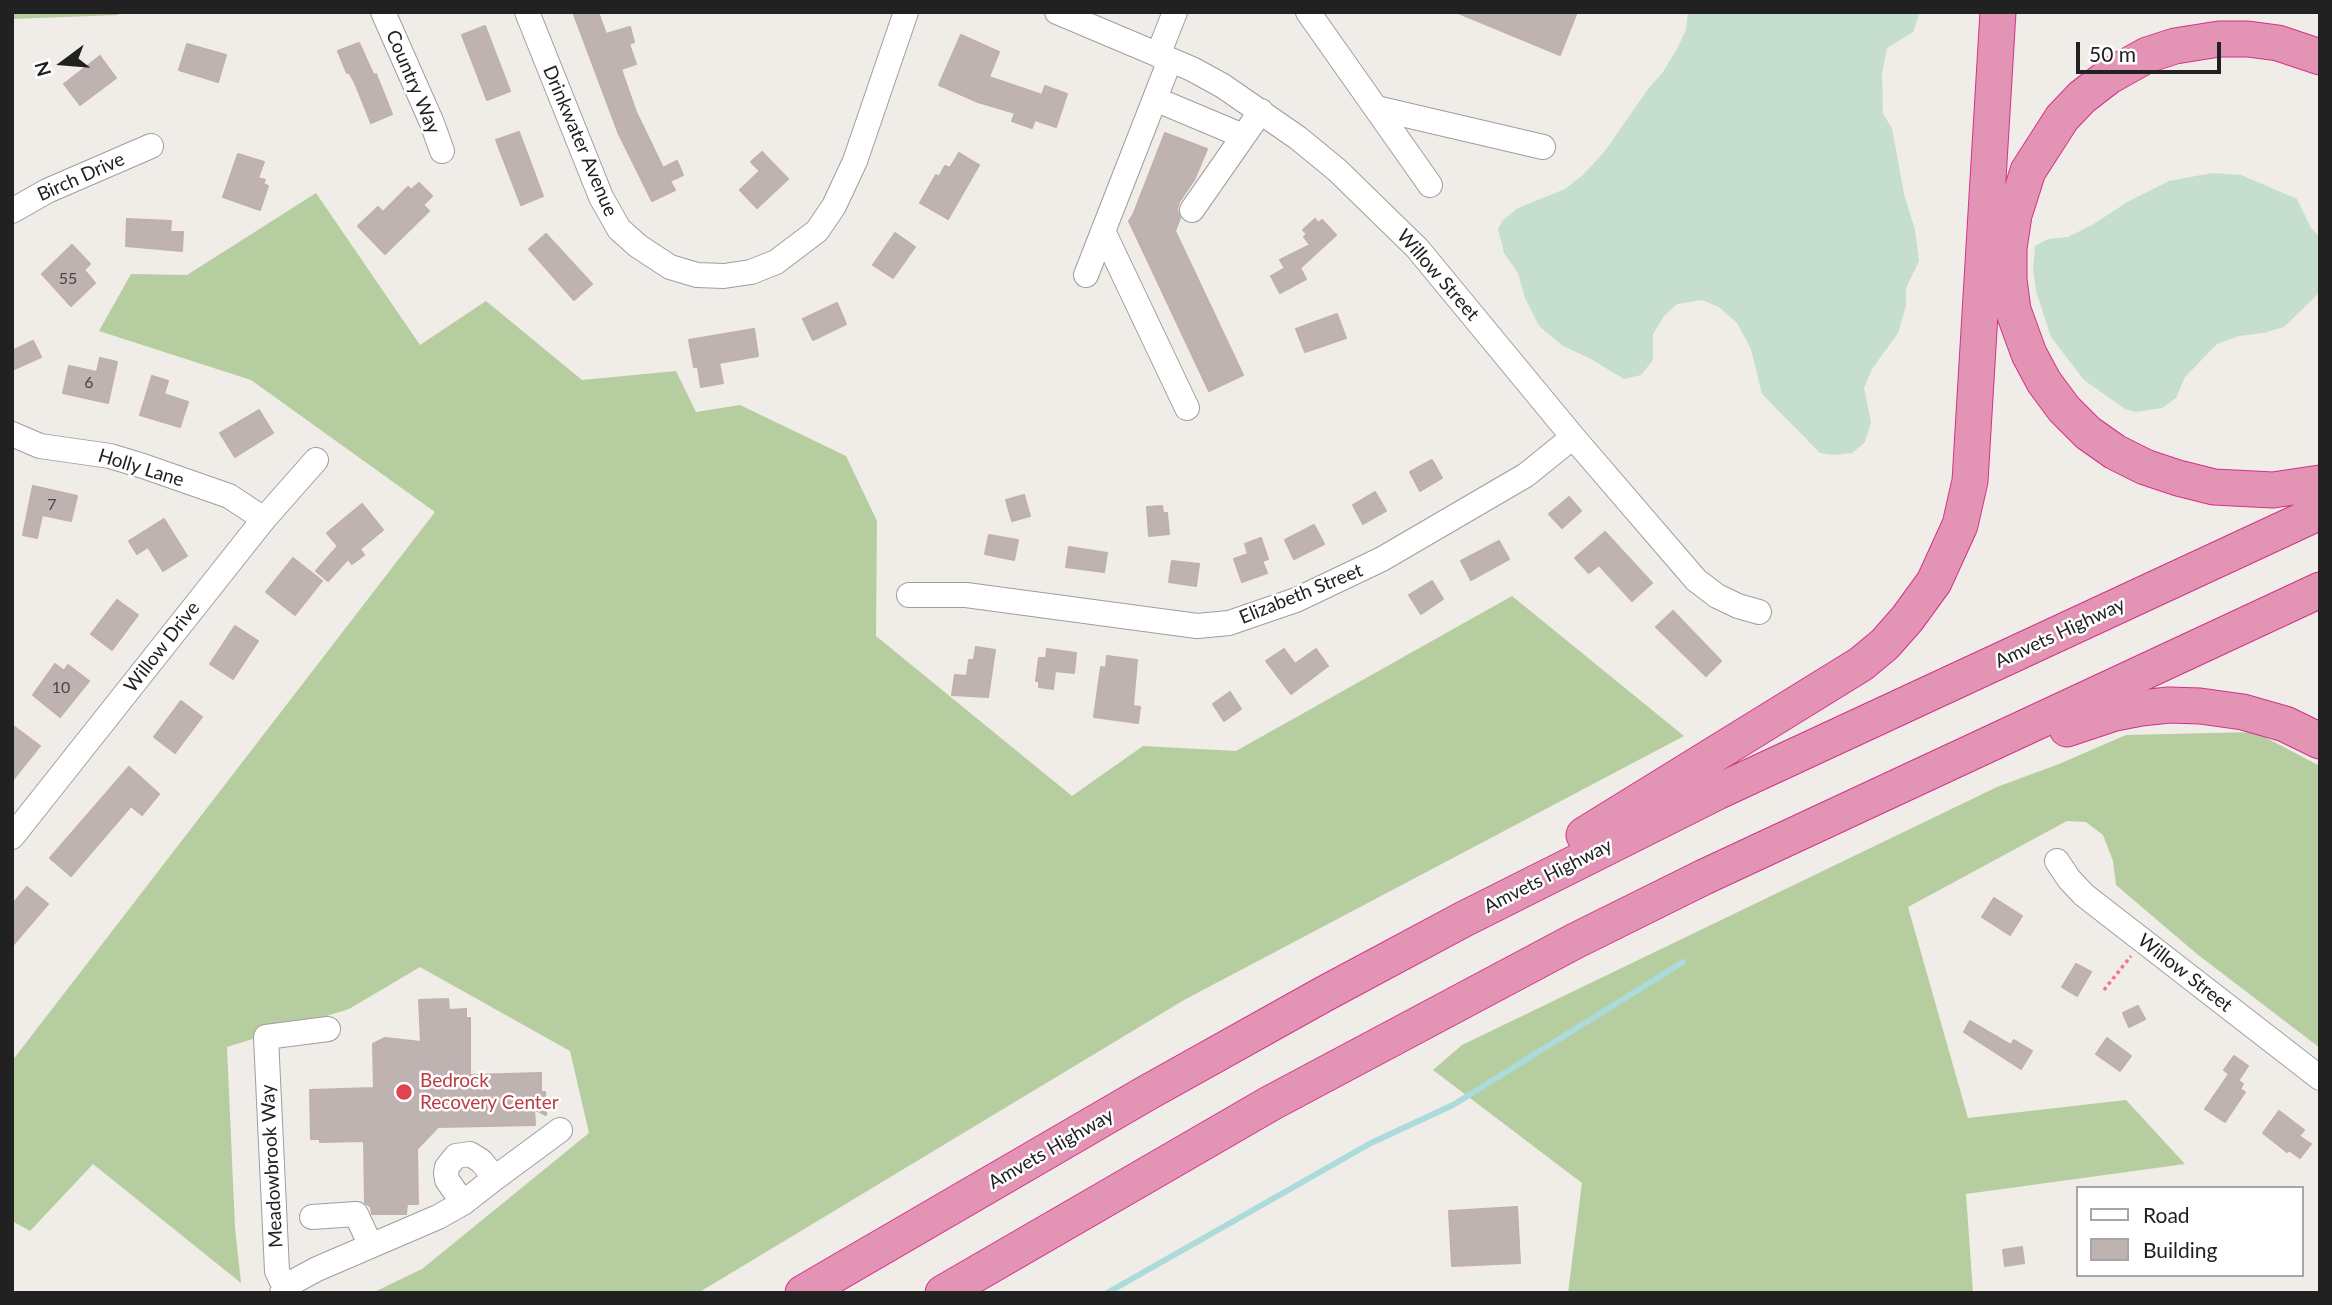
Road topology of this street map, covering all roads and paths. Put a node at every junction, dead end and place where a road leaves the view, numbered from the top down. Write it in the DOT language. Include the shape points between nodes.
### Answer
graph roads {
  1 [pos="383,12"];
  2 [pos="527,12"];
  3 [pos="906,12"];
  4 [pos="1057,12"];
  5 [pos="1175,12"];
  6 [pos="1308,12"];
  7 [pos="1998,12"];
  8 [pos="1164,57"];
  9 [pos="2320,57"];
  10 [pos="1155,99"];
  11 [pos="1376,108"];
  12 [pos="1261,111"];
  13 [pos="1243,136"];
  14 [pos="151,146"];
  15 [pos="1543,147"];
  16 [pos="442,151"];
  17 [pos="1430,185"];
  18 [pos="1192,210"];
  19 [pos="12,211"];
  20 [pos="1103,231"];
  21 [pos="1086,275"];
  22 [pos="1187,408"];
  23 [pos="12,435"];
  24 [pos="1573,437"];
  25 [pos="316,460"];
  26 [pos="2320,483"];
  27 [pos="2320,512"];
  28 [pos="264,519"];
  29 [pos="2320,590"];
  30 [pos="909,595"];
  31 [pos="1759,612"];
  32 [pos="2320,741"];
  33 [pos="1799,832"];
  34 [pos="12,837"];
  35 [pos="2057,861"];
  36 [pos="2143,941"];
  37 [pos="2104,990"];
  38 [pos="1324,993"];
  39 [pos="328,1029"];
  40 [pos="2320,1078"];
  41 [pos="560,1130"];
  42 [pos="495,1178"];
  43 [pos="463,1203"];
  44 [pos="312,1217"];
  45 [pos="371,1247"];
  46 [pos="283,1290"];
  47 [pos="803,1293"];
  48 [pos="943,1293"];
  1 -- 16 [label="street, Country Way"];
  2 -- 3 [label="street, Drinkwater Avenue" via="601,197 619,229 670,267 696,275 724,276 776,262 817,231 855,161"];
  4 -- 8 [label="street, Willow Street"];
  5 -- 8 [label="street"];
  6 -- 11 [label="street"];
  7 -- 38 [label="highway" via="1970,481 1959,525 1934,582 1900,627 1852,670"];
  8 -- 10 [label="street"];
  8 -- 12 [label="street, Willow Street"];
  9 -- 26 [label="highway" via="2278,43 2219,39 2147,55 2108,77 2062,118 2032,164 2014,215 2009,280 2013,310 2044,382 2080,425 2115,452 2145,467 2214,487 2273,490"];
  10 -- 13 [label="street"];
  10 -- 20 [label="street"];
  11 -- 15 [label="street"];
  11 -- 17 [label="street"];
  12 -- 13 [label="street"];
  12 -- 24 [label="street, Willow Street" via="1387,216"];
  13 -- 18 [label="street"];
  14 -- 19 [label="street, Birch Drive"];
  20 -- 21 [label="street"];
  20 -- 22 [label="street"];
  23 -- 28 [label="street, Holly Lane" via="40,446 110,456 143,466 229,496"];
  24 -- 30 [label="street, Elizabeth Street" via="1526,475 1382,559 1296,600 1230,622 1197,626 966,595"];
  24 -- 31 [label="street, Willow Street" via="1696,580 1717,596"];
  25 -- 28 [label="street, Willow Drive"];
  27 -- 38 [label="highway, Amvets Highway" via="1675,813"];
  28 -- 34 [label="street, Willow Drive"];
  29 -- 33 [label="highway"];
  32 -- 33 [label="highway" via="2285,724 2243,712 2200,706 2141,708 2023,744"];
  33 -- 48 [label="highway" via="1451,1005 1208,1138"];
  35 -- 36 [label="street, Willow Street" via="2076,887"];
  36 -- 37 [label="path"];
  36 -- 40 [label="street, Willow Street"];
  38 -- 47 [label="highway, Amvets Highway"];
  39 -- 46 [label="street, Meadowbrook Way" via="267,1037 277,1271"];
  41 -- 42 [label="street"];
  42 -- 43 [label="street"];
  42 -- 43 [label="street" via="476,1156 456,1156 446,1174"];
  43 -- 45 [label="street"];
  44 -- 45 [label="street" via="356,1214"];
  45 -- 46 [label="street" via="317,1269"];
}
